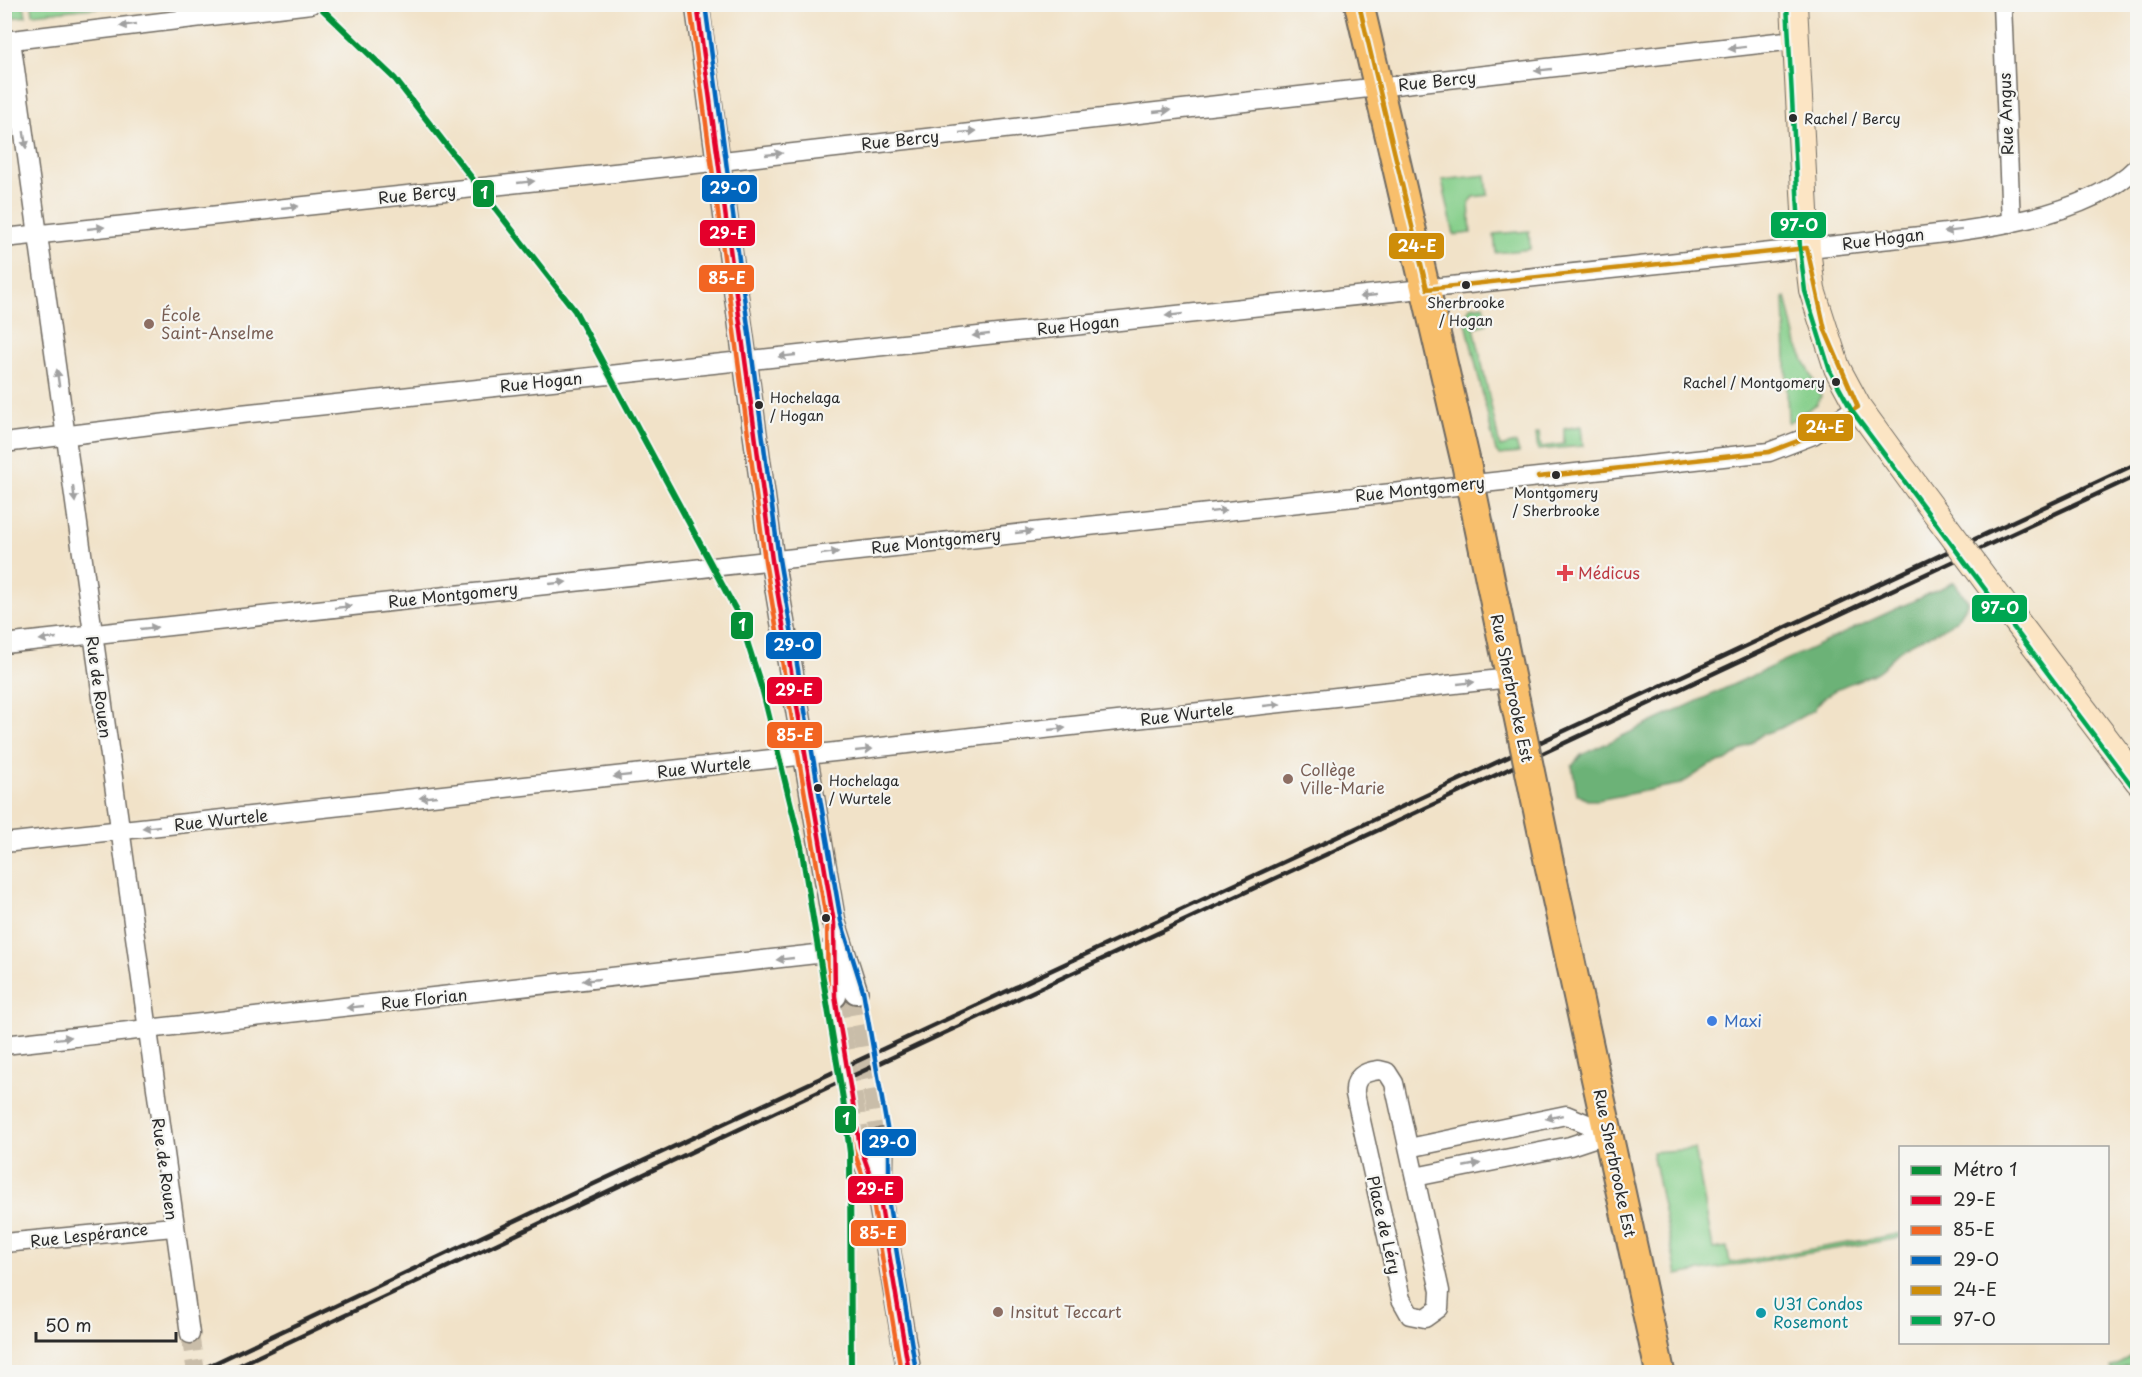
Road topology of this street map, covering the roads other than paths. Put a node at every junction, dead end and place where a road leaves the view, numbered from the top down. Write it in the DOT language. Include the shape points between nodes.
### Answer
graph roads {
  1 [pos="311,4"];
  2 [pos="697,4"];
  3 [pos="1359,4"];
  4 [pos="1794,4"];
  5 [pos="2002,4"];
  6 [pos="8,40"];
  7 [pos="1795,40"];
  8 [pos="1379,88"];
  9 [pos="716,161"];
  10 [pos="2138,166"];
  11 [pos="2011,223"];
  12 [pos="38,234"];
  13 [pos="4,238"];
  14 [pos="1807,248"];
  15 [pos="1427,289"];
  16 [pos="744,360"];
  17 [pos="1858,407"];
  18 [pos="66,436"];
  19 [pos="4,443"];
  20 [pos="1470,484"];
  21 [pos="772,560"];
  22 [pos="91,634"];
  23 [pos="4,644"];
  24 [pos="1513,689"];
  25 [pos="805,756"];
  26 [pos="2138,781"];
  27 [pos="119,831"];
  28 [pos="4,843"];
  29 [pos="838,952"];
  30 [pos="846,994"];
  31 [pos="145,1028"];
  32 [pos="4,1045"];
  33 [pos="1609,1133"];
  34 [pos="871,1143"];
  35 [pos="1409,1148"];
  36 [pos="1415,1177"];
  37 [pos="173,1227"];
  38 [pos="4,1243"];
  39 [pos="190,1334"];
  40 [pos="909,1372"];
  41 [pos="1660,1372"];
  1 -- 6 [label="street, one-way"];
  2 -- 9 [label="street"];
  3 -- 8 [label="main road, Rue Sherbrooke Est"];
  4 -- 7 [label="main road"];
  5 -- 11 [label="street, Rue Angus"];
  6 -- 12 [label="street, Rue de Rouen, one-way"];
  7 -- 8 [label="street, Rue Bercy, one-way"];
  7 -- 14 [label="main road"];
  9 -- 8 [label="street, Rue Bercy, one-way"];
  8 -- 15 [label="main road, Rue Sherbrooke Est"];
  12 -- 9 [label="street, Rue Bercy, one-way"];
  9 -- 16 [label="street"];
  10 -- 11 [label="street, Rue Hogan" via="2088,200 2056,213"];
  11 -- 14 [label="street, Rue Hogan, one-way"];
  12 -- 13 [label="street, Rue Bercy"];
  18 -- 12 [label="street, Rue de Rouen, one-way"];
  14 -- 15 [label="street, Rue Hogan"];
  14 -- 17 [label="main road" via="1812,290 1823,330 1836,369"];
  15 -- 16 [label="street, Rue Hogan, one-way"];
  15 -- 20 [label="main road, Rue Sherbrooke Est"];
  16 -- 18 [label="street, Rue Hogan"];
  16 -- 21 [label="street"];
  17 -- 20 [label="street, Rue Montgomery" via="1813,435 1769,452"];
  17 -- 26 [label="main road, bridge"];
  18 -- 19 [label="street, Rue Hogan"];
  18 -- 22 [label="street, Rue de Rouen, one-way"];
  21 -- 20 [label="street, Rue Montgomery, one-way"];
  20 -- 24 [label="main road, Rue Sherbrooke Est"];
  22 -- 21 [label="street, Rue Montgomery, one-way"];
  21 -- 25 [label="street"];
  22 -- 23 [label="street, Rue Montgomery, one-way"];
  22 -- 27 [label="street, Rue de Rouen"];
  25 -- 24 [label="street, Rue Wurtele, one-way"];
  24 -- 33 [label="main road, Rue Sherbrooke Est, bridge"];
  25 -- 27 [label="street, Rue Wurtele, one-way"];
  25 -- 29 [label="street"];
  27 -- 28 [label="street, Rue Wurtele"];
  27 -- 31 [label="street, Rue de Rouen"];
  29 -- 30 [label="street"];
  29 -- 31 [label="street, Rue Florian, one-way"];
  32 -- 31 [label="street, Rue Florian, one-way"];
  31 -- 37 [label="street, Rue de Rouen"];
  33 -- 35 [label="street, one-way" via="1566,1115"];
  36 -- 33 [label="street, one-way" via="1570,1146"];
  33 -- 41 [label="main road, Rue Sherbrooke Est"];
  34 -- 40 [label="street"];
  35 -- 36 [label="street, Place de Léry"];
  35 -- 36 [label="street, Place de Léry" via="1391,1077 1379,1070 1363,1073 1355,1086 1369,1157 1401,1299 1410,1316 1417,1318 1433,1314 1441,1300"];
  37 -- 38 [label="street, Rue Lespérance"];
  37 -- 39 [label="street, Rue de Rouen"];
}
